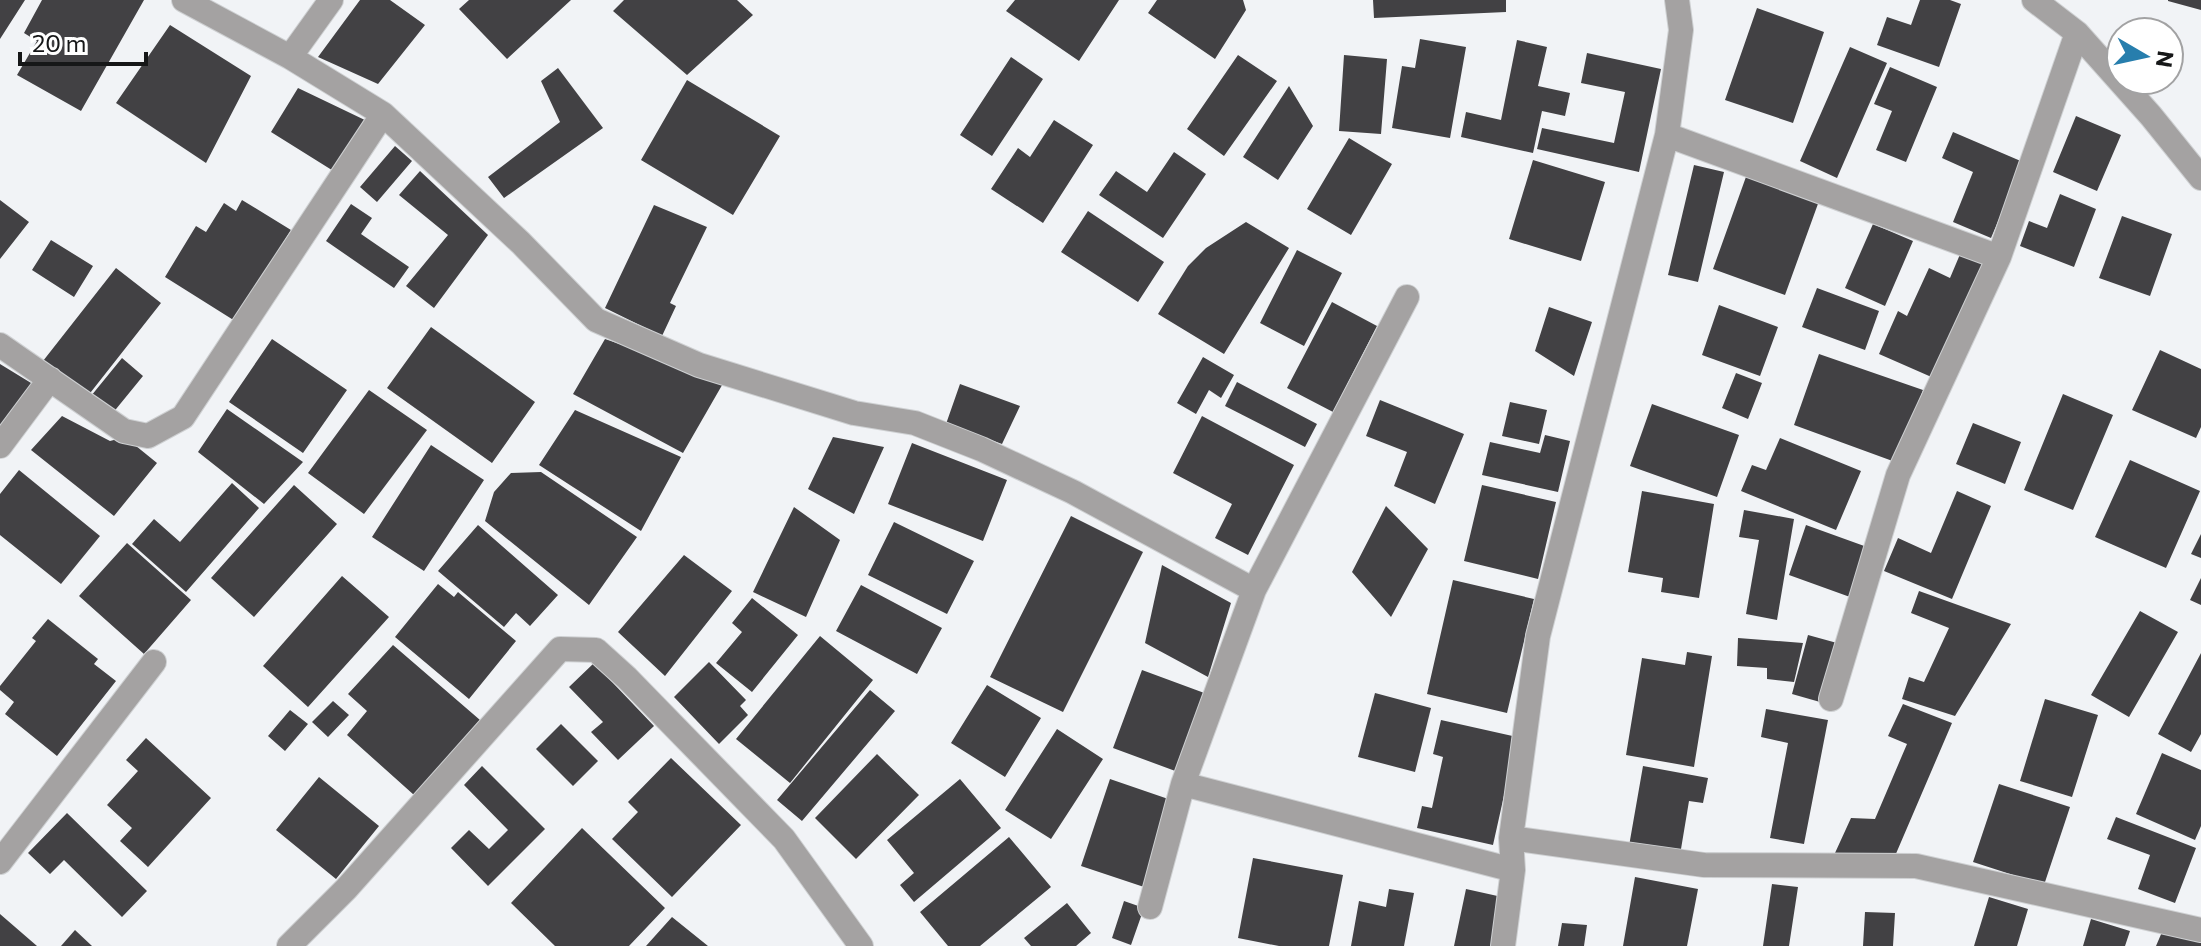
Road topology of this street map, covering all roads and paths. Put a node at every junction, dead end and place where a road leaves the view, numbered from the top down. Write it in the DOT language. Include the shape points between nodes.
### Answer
graph roads {
  1 [pos="184,0"];
  2 [pos="331,0"];
  3 [pos="1677,0"];
  4 [pos="2034,0"];
  5 [pos="2077,33"];
  6 [pos="290,57"];
  7 [pos="383,114"];
  8 [pos="1667,135"];
  9 [pos="2201,178"];
  10 [pos="1999,257"];
  11 [pos="1407,297"];
  12 [pos="0,345"];
  13 [pos="50,379"];
  14 [pos="0,446"];
  15 [pos="1254,590"];
  16 [pos="154,662"];
  17 [pos="1831,699"];
  18 [pos="1183,784"];
  19 [pos="1511,838"];
  20 [pos="0,862"];
  21 [pos="1513,870"];
  22 [pos="1150,907"];
  23 [pos="2201,930"];
  24 [pos="289,946"];
  25 [pos="861,946"];
  26 [pos="1503,946"];
  1 -- 6 [label="street"];
  2 -- 6 [label="street"];
  3 -- 8 [label="street" via="1681,30"];
  4 -- 5 [label="street"];
  5 -- 9 [label="street"];
  5 -- 10 [label="street"];
  6 -- 7 [label="street"];
  7 -- 13 [label="street" via="183,417 148,436 124,431"];
  7 -- 15 [label="street" via="596,320 699,365 854,413 915,423 981,449 1073,492"];
  8 -- 10 [label="street"];
  8 -- 19 [label="street" via="1538,636"];
  10 -- 17 [label="street" via="1898,475"];
  11 -- 15 [label="street"];
  12 -- 13 [label="street"];
  13 -- 14 [label="street"];
  15 -- 18 [label="street"];
  16 -- 20 [label="street"];
  18 -- 21 [label="street"];
  18 -- 22 [label="street"];
  19 -- 21 [label="street"];
  19 -- 23 [label="street" via="1704,865 1916,866"];
  21 -- 26 [label="street"];
  24 -- 25 [label="street" via="560,649 596,650 627,678 784,839"];
}
